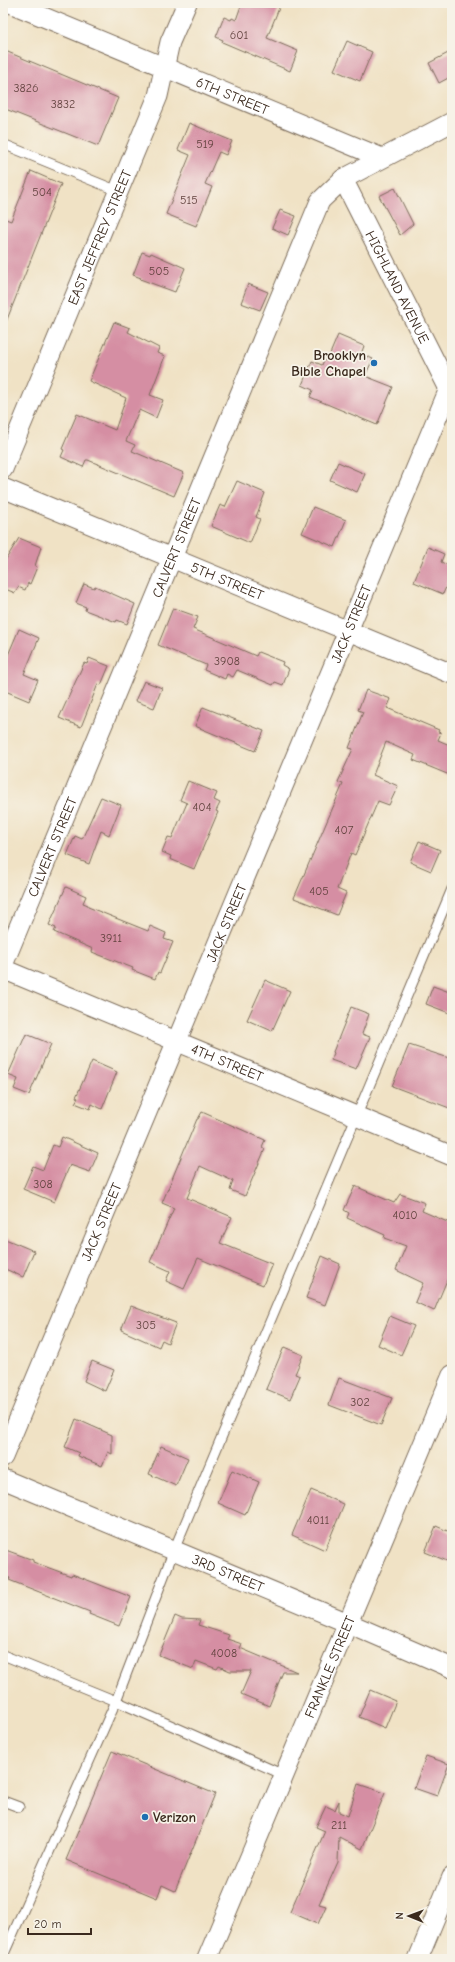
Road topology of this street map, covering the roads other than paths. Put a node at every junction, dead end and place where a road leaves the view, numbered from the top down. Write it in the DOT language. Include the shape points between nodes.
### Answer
graph roads {
  1 [pos="10,3"];
  2 [pos="187,3"];
  3 [pos="164,68"];
  4 [pos="452,122"];
  5 [pos="3,144"];
  6 [pos="382,158"];
  7 [pos="343,179"];
  8 [pos="118,191"];
  9 [pos="450,392"];
  10 [pos="3,469"];
  11 [pos="3,488"];
  12 [pos="172,558"];
  13 [pos="348,632"];
  14 [pos="452,674"];
  15 [pos="452,889"];
  16 [pos="3,965"];
  17 [pos="3,969"];
  18 [pos="177,1040"];
  19 [pos="358,1116"];
  20 [pos="452,1156"];
  21 [pos="452,1375"];
  22 [pos="3,1457"];
  23 [pos="3,1479"];
  24 [pos="174,1550"];
  25 [pos="348,1622"];
  26 [pos="3,1654"];
  27 [pos="452,1668"];
  28 [pos="116,1701"];
  29 [pos="284,1775"];
  30 [pos="3,1801"];
  31 [pos="19,1807"];
  32 [pos="452,1877"];
  33 [pos="3,1956"];
  34 [pos="207,1959"];
  35 [pos="418,1959"];
  1 -- 3 [label="street, 6TH STREET"];
  2 -- 3 [label="street, EAST JEFFREY STREET" via="170,42"];
  3 -- 6 [label="street, 6TH STREET"];
  3 -- 8 [label="street, EAST JEFFREY STREET" via="158,96"];
  4 -- 6 [label="street"];
  5 -- 8 [label="lane"];
  6 -- 7 [label="street, CALVERT STREET"];
  7 -- 9 [label="street, HIGHLAND AVENUE"];
  7 -- 12 [label="street, CALVERT STREET" via="320,201"];
  8 -- 10 [label="street, EAST JEFFREY STREET"];
  9 -- 13 [label="street, JACK STREET"];
  11 -- 12 [label="street, 5TH STREET"];
  12 -- 13 [label="street, 5TH STREET"];
  12 -- 16 [label="street, CALVERT STREET"];
  13 -- 14 [label="street, 5TH STREET"];
  13 -- 18 [label="street, JACK STREET"];
  15 -- 19 [label="lane"];
  17 -- 18 [label="street, 4TH STREET"];
  18 -- 19 [label="street, 4TH STREET"];
  18 -- 22 [label="street, JACK STREET"];
  19 -- 20 [label="street, 4TH STREET"];
  19 -- 24 [label="lane"];
  21 -- 25 [label="street, FRANKLE STREET"];
  23 -- 24 [label="street, 3RD STREET"];
  24 -- 25 [label="street, 3RD STREET"];
  24 -- 28 [label="lane"];
  25 -- 27 [label="street, 3RD STREET"];
  25 -- 29 [label="street, FRANKLE STREET"];
  26 -- 28 [label="lane"];
  28 -- 29 [label="lane"];
  28 -- 33 [label="lane"];
  29 -- 34 [label="street, FRANKLE STREET"];
  30 -- 31 [label="lane"];
  32 -- 35 [label="street"];
}
